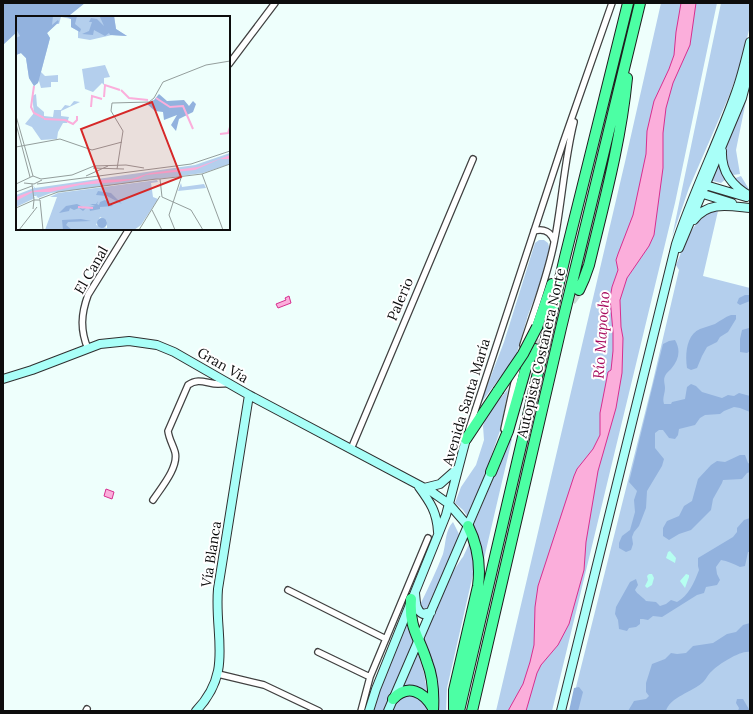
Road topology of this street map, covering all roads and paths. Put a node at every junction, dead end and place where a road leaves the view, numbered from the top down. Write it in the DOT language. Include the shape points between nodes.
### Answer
graph roads {
  1 [pos="275,3"];
  2 [pos="612,3"];
  3 [pos="628,3"];
  4 [pos="640,3"];
  5 [pos="750,42"];
  6 [pos="629,50"];
  7 [pos="230,63"];
  8 [pos="750,67"];
  9 [pos="579,98"];
  10 [pos="723,147"];
  11 [pos="473,159"];
  12 [pos="702,184"];
  13 [pos="699,193"];
  14 [pos="750,197"];
  15 [pos="750,208"];
  16 [pos="128,230"];
  17 [pos="534,231"];
  18 [pos="685,235"];
  19 [pos="554,243"];
  20 [pos="565,256"];
  21 [pos="671,265"];
  22 [pos="579,290"];
  23 [pos="88,348"];
  24 [pos="535,349"];
  25 [pos="3,379"];
  26 [pos="230,383"];
  27 [pos="249,395"];
  28 [pos="466,439"];
  29 [pos="351,450"];
  30 [pos="458,468"];
  31 [pos="491,472"];
  32 [pos="421,486"];
  33 [pos="153,500"];
  34 [pos="449,504"];
  35 [pos="468,526"];
  36 [pos="438,534"];
  37 [pos="428,538"];
  38 [pos="415,588"];
  39 [pos="288,590"];
  40 [pos="411,599"];
  41 [pos="431,612"];
  42 [pos="386,639"];
  43 [pos="418,641"];
  44 [pos="318,652"];
  45 [pos="218,674"];
  46 [pos="370,677"];
  47 [pos="393,699"];
  48 [pos="433,710"];
  49 [pos="456,710"];
  50 [pos="196,711"];
  51 [pos="319,711"];
  52 [pos="361,711"];
  53 [pos="369,711"];
  54 [pos="388,711"];
  55 [pos="472,711"];
  56 [pos="561,711"];
  1 -- 7 [label="street"];
  2 -- 9 [label="street, Avenida Santa María"];
  3 -- 20 [label="highway, Autopista Costanera Norte"];
  4 -- 6 [label="highway, Autopista Costanera Norte"];
  5 -- 12 [label="main road" via="736,91"];
  6 -- 22 [label="highway" via="620,132 589,265"];
  6 -- 55 [label="highway, Autopista Costanera Norte" via="560,328"];
  8 -- 10 [label="main road" via="745,91"];
  9 -- 17 [label="street, Avenida Santa María"];
  9 -- 19 [label="street, Avenida Santa María"];
  10 -- 12 [label="main road"];
  10 -- 14 [label="main road" via="726,174 736,187"];
  11 -- 29 [label="street, Palerio"];
  12 -- 13 [label="main road"];
  12 -- 14 [label="main road"];
  13 -- 15 [label="main road"];
  13 -- 18 [label="main road"];
  13 -- 21 [label="main road" via="678,238"];
  15 -- 18 [label="main road" via="721,205 710,208 697,216"];
  16 -- 23 [label="street, El Canal" via="88,295 82,326"];
  17 -- 19 [label="street" via="546,231 553,237"];
  17 -- 28 [label="street, Avenida Santa María"];
  18 -- 21 [label="main road"];
  19 -- 31 [label="street, Avenida Santa María" via="523,347"];
  20 -- 28 [label="highway, bridge" via="537,328 523,354"];
  20 -- 49 [label="highway, Autopista Costanera Norte"];
  21 -- 56 [label="main road"];
  23 -- 25 [label="main road, Gran Vía"];
  23 -- 26 [label="main road, Gran Vía" via="120,341 152,344 174,352"];
  24 -- 31 [label="highway" via="527,364 508,430"];
  26 -- 27 [label="main road, Gran Vía"];
  26 -- 33 [label="street" via="217,384 200,380 188,384 168,431 168,438 175,453 174,469"];
  27 -- 29 [label="main road, Gran Vía"];
  27 -- 45 [label="main road, Vía Blanca" via="218,589 217,611 221,653"];
  28 -- 30 [label="main road, Avenida Santa María"];
  29 -- 32 [label="main road, Gran Vía"];
  30 -- 32 [label="main road" via="440,484"];
  30 -- 34 [label="main road, Avenida Santa María"];
  31 -- 35 [label="main road, Avenida Santa María"];
  32 -- 34 [label="main road, Gran Vía"];
  32 -- 36 [label="main road, Gran Vía" via="436,514"];
  34 -- 35 [label="main road, Gran Vía"];
  34 -- 36 [label="main road, Avenida Santa María"];
  35 -- 41 [label="main road, Avenida Santa María"];
  35 -- 49 [label="highway" via="477,548 480,574 454,690"];
  36 -- 38 [label="main road, Avenida Santa María"];
  37 -- 42 [label="street"];
  38 -- 40 [label="main road, Avenida Santa María"];
  38 -- 41 [label="main road" via="418,611 423,614"];
  39 -- 42 [label="street"];
  40 -- 43 [label="highway" via="411,619"];
  40 -- 53 [label="main road, Avenida Santa María"];
  41 -- 43 [label="main road, Avenida Santa María"];
  42 -- 46 [label="street"];
  43 -- 47 [label="main road, Avenida Santa María"];
  43 -- 48 [label="highway" via="431,673"];
  44 -- 46 [label="street"];
  45 -- 50 [label="main road, Vía Blanca" via="211,692"];
  45 -- 51 [label="street" via="264,685"];
  46 -- 52 [label="street"];
  47 -- 48 [label="highway" via="401,693 414,691 424,696"];
  47 -- 54 [label="main road, Avenida Santa María"];
}
